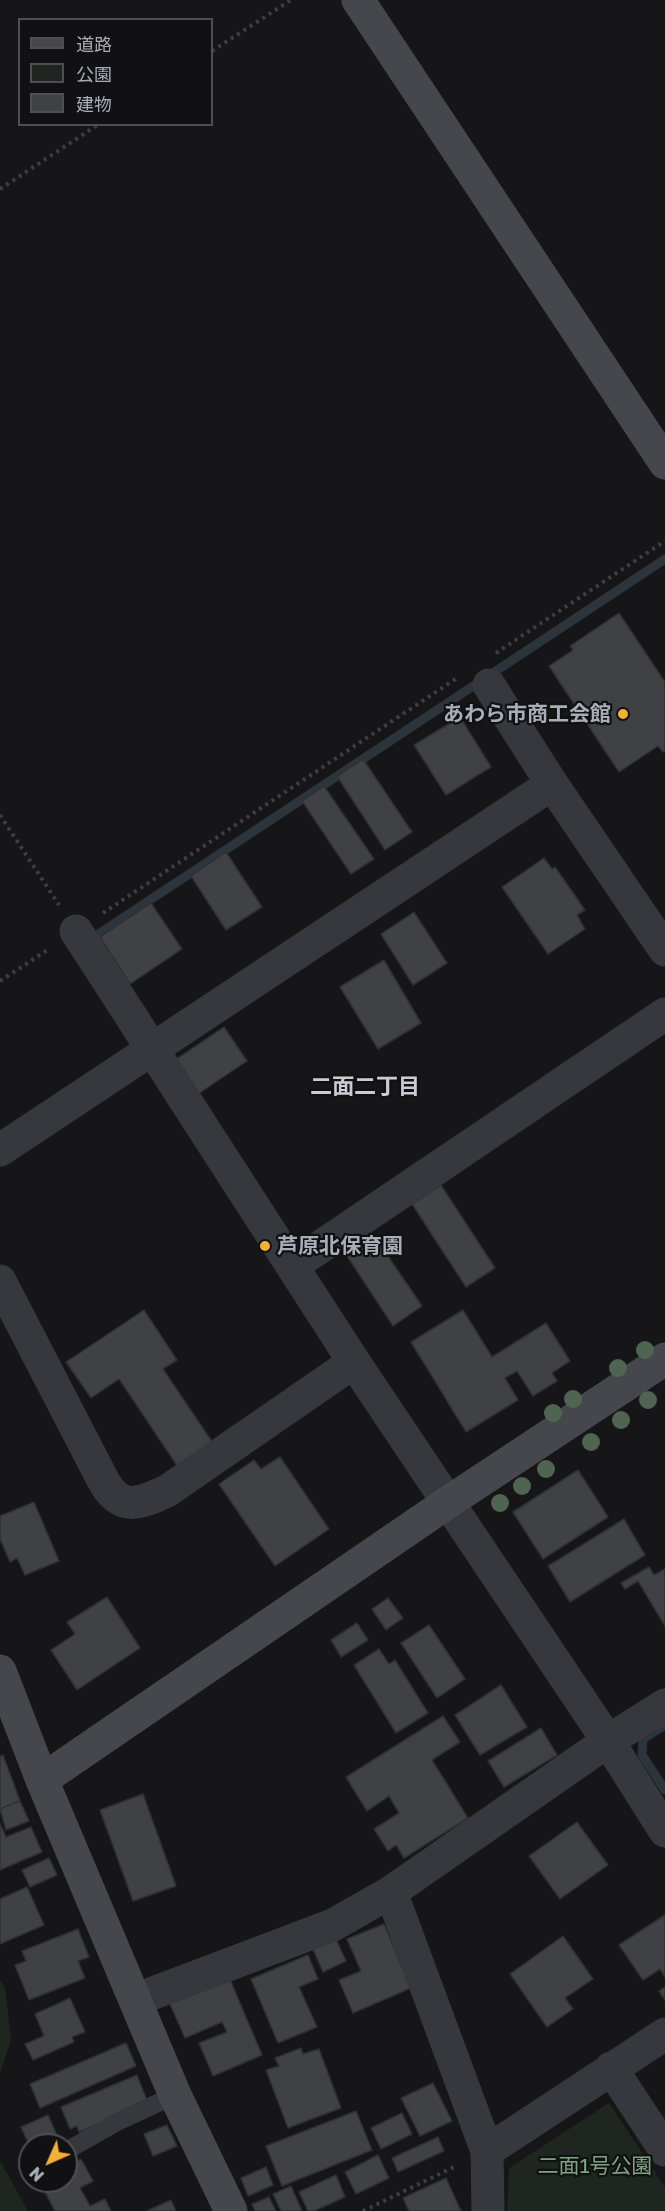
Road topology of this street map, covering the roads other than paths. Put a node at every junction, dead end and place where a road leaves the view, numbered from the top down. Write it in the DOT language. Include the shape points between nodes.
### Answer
graph roads {
  1 [pos="358,0"];
  2 [pos="665,463"];
  3 [pos="477,679"];
  4 [pos="552,784"];
  5 [pos="76,931"];
  6 [pos="665,950"];
  7 [pos="665,1014"];
  8 [pos="153,1049"];
  9 [pos="0,1150"];
  10 [pos="292,1266"];
  11 [pos="0,1281"];
  12 [pos="665,1359"];
  13 [pos="354,1362"];
  14 [pos="447,1503"];
  15 [pos="0,1671"];
  16 [pos="665,1705"];
  17 [pos="608,1741"];
  18 [pos="42,1780"];
  19 [pos="665,1831"];
  20 [pos="391,1892"];
  21 [pos="135,2000"];
  22 [pos="665,2034"];
  23 [pos="611,2068"];
  24 [pos="175,2095"];
  25 [pos="78,2144"];
  26 [pos="665,2150"];
  27 [pos="487,2151"];
  28 [pos="231,2211"];
  29 [pos="488,2211"];
  1 -- 2 [label="street"];
  3 -- 4 [label="street"];
  4 -- 6 [label="street"];
  4 -- 8 [label="street"];
  5 -- 8 [label="street"];
  7 -- 10 [label="street"];
  8 -- 9 [label="street"];
  8 -- 10 [label="street"];
  10 -- 13 [label="street"];
  11 -- 13 [label="street" via="106,1487 121,1502 148,1500 167,1491"];
  12 -- 14 [label="street"];
  13 -- 14 [label="street"];
  14 -- 17 [label="street"];
  14 -- 18 [label="street"];
  15 -- 18 [label="street"];
  16 -- 17 [label="street"];
  17 -- 19 [label="street"];
  17 -- 20 [label="street"];
  18 -- 21 [label="street"];
  20 -- 21 [label="street" via="333,1925"];
  20 -- 27 [label="street"];
  21 -- 24 [label="street"];
  22 -- 23 [label="street"];
  23 -- 26 [label="street"];
  23 -- 27 [label="street"];
  24 -- 25 [label="lane"];
  24 -- 28 [label="street"];
  27 -- 29 [label="street"];
}
